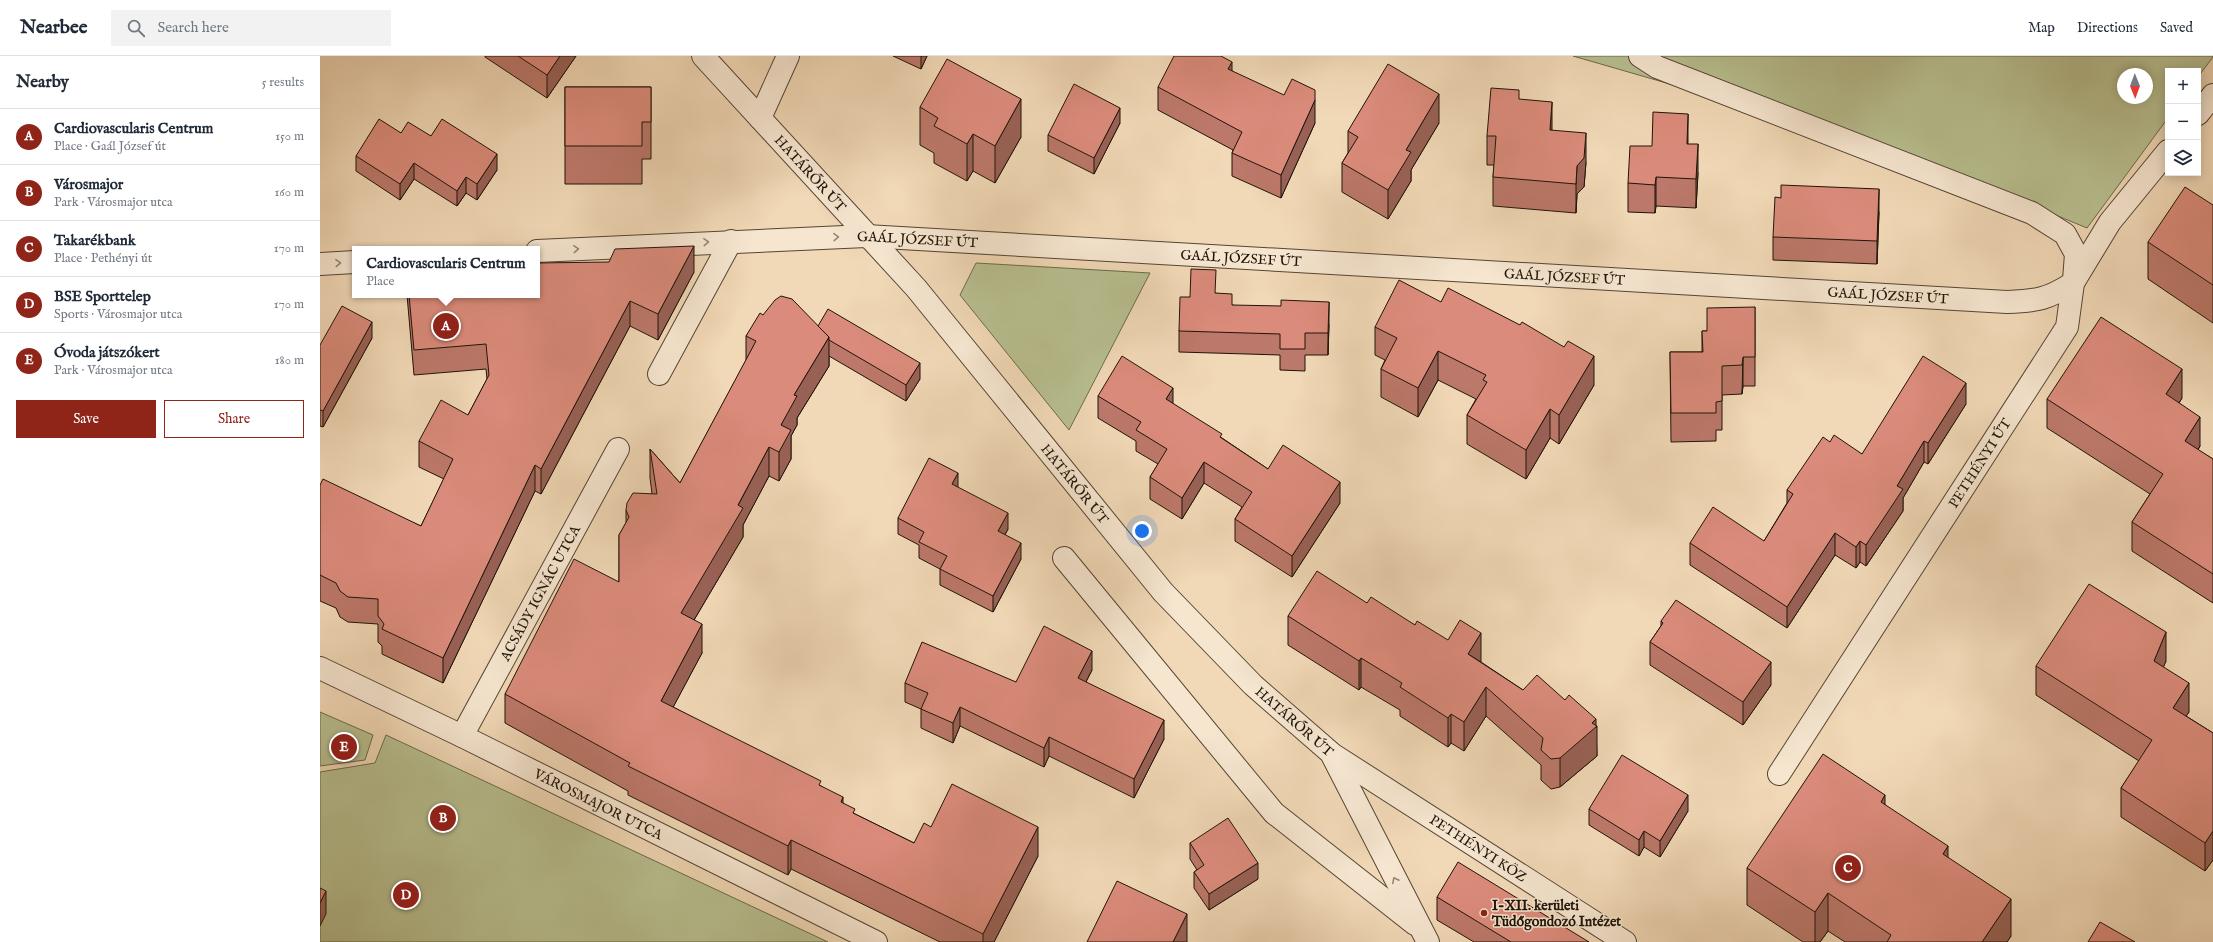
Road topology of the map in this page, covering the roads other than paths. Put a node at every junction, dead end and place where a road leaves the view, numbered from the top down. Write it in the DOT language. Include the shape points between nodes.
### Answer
graph roads {
  1 [pos="703,56"];
  2 [pos="788,56"];
  3 [pos="1640,56"];
  4 [pos="2213,95"];
  5 [pos="2201,110"];
  6 [pos="760,118"];
  7 [pos="2165,155"];
  8 [pos="866,236"];
  9 [pos="731,241"];
  10 [pos="540,252"];
  11 [pos="352,262"];
  12 [pos="320,264"];
  13 [pos="2073,283"];
  14 [pos="659,374"];
  15 [pos="618,449"];
  16 [pos="1064,558"];
  17 [pos="320,668"];
  18 [pos="462,736"];
  19 [pos="1331,753"];
  20 [pos="1779,774"];
  21 [pos="1424,935"];
  22 [pos="876,942"];
  23 [pos="1625,942"];
  1 -- 6 [label="street, HATÁRŐR ÚT"];
  2 -- 6 [label="street"];
  3 -- 13 [label="street" via="1657,67 2032,213 2065,234 2076,254"];
  4 -- 5 [label="street"];
  6 -- 8 [label="street, HATÁRŐR ÚT"];
  7 -- 13 [label="street, PETHÉNYI ÚT" via="2110,222"];
  9 -- 8 [label="street, GAÁL JÓZSEF ÚT, one-way"];
  8 -- 13 [label="street, GAÁL JÓZSEF ÚT" via="2007,302 2034,301 2054,296"];
  8 -- 19 [label="street, HATÁRŐR ÚT" via="916,288 1163,592 1253,685"];
  10 -- 9 [label="street, GAÁL JÓZSEF ÚT, one-way"];
  9 -- 14 [label="street"];
  12 -- 11 [label="street, one-way"];
  13 -- 20 [label="street, PETHÉNYI ÚT" via="2067,327"];
  15 -- 18 [label="street, ACSÁDY IGNÁC UTCA"];
  16 -- 21 [label="street, HATÁRŐR ÚT" via="1274,813"];
  17 -- 18 [label="street, VÁROSMAJOR UTCA"];
  18 -- 22 [label="street, VÁROSMAJOR UTCA"];
  21 -- 19 [label="street, HATÁRŐR ÚT, one-way"];
  19 -- 23 [label="street, PETHÉNYI KÖZ"];
}
